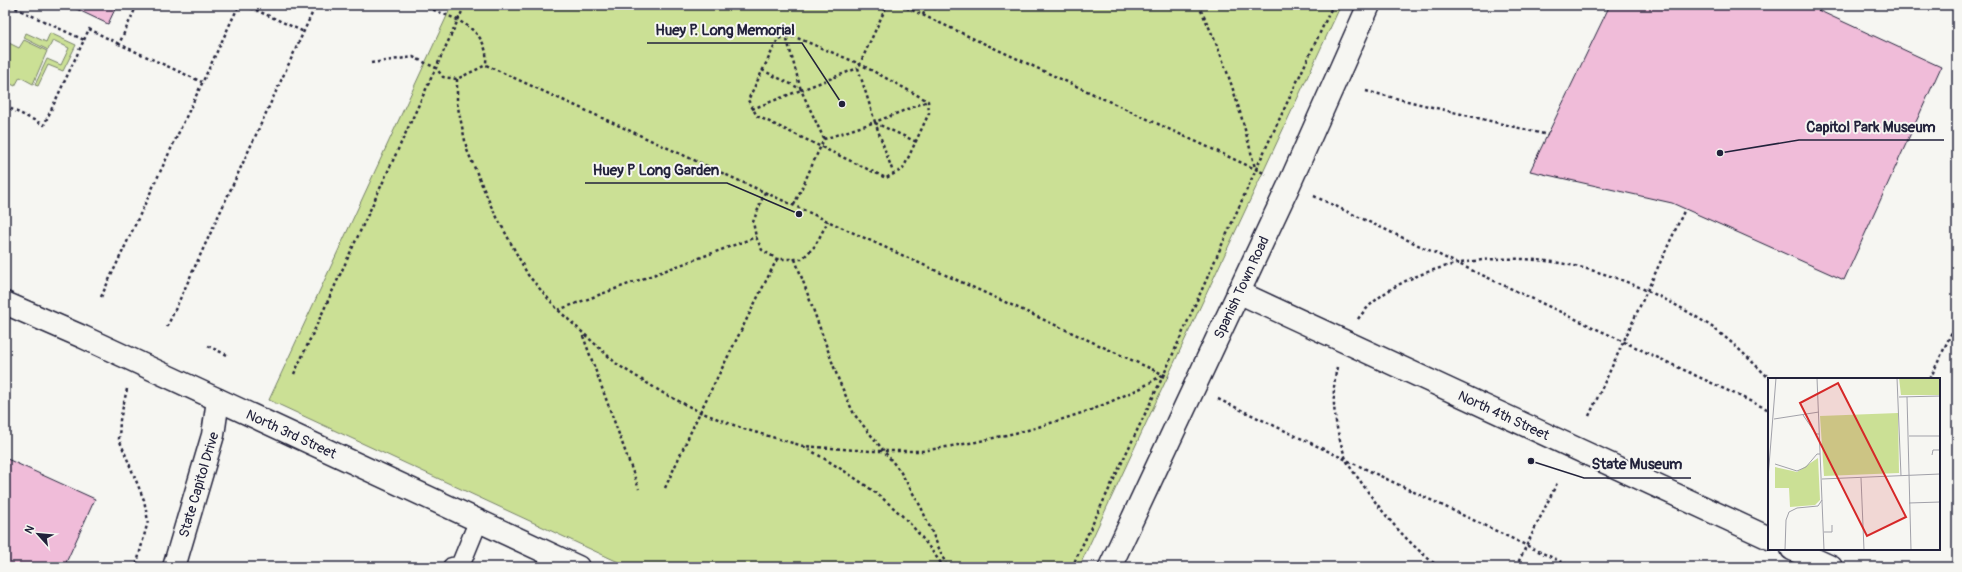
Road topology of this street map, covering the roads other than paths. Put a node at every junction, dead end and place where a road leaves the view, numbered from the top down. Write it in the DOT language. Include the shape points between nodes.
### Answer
graph roads {
  1 [pos="1369,5"];
  2 [pos="1238,292"];
  3 [pos="5,303"];
  4 [pos="218,400"];
  5 [pos="478,522"];
  6 [pos="1768,538"];
  7 [pos="1794,550"];
  8 [pos="174,567"];
  9 [pos="452,567"];
  10 [pos="578,567"];
  11 [pos="1110,567"];
  12 [pos="1831,567"];
  1 -- 2 [label="street, Spanish Town Road"];
  2 -- 6 [label="street, North 4th Street"];
  2 -- 11 [label="street, Spanish Town Road"];
  3 -- 4 [label="street, North 3rd Street"];
  4 -- 5 [label="street, North 3rd Street"];
  4 -- 8 [label="street, State Capitol Drive" via="213,435"];
  5 -- 9 [label="lane" via="460,566"];
  5 -- 10 [label="street, North 3rd Street"];
  7 -- 12 [label="street"];
}
